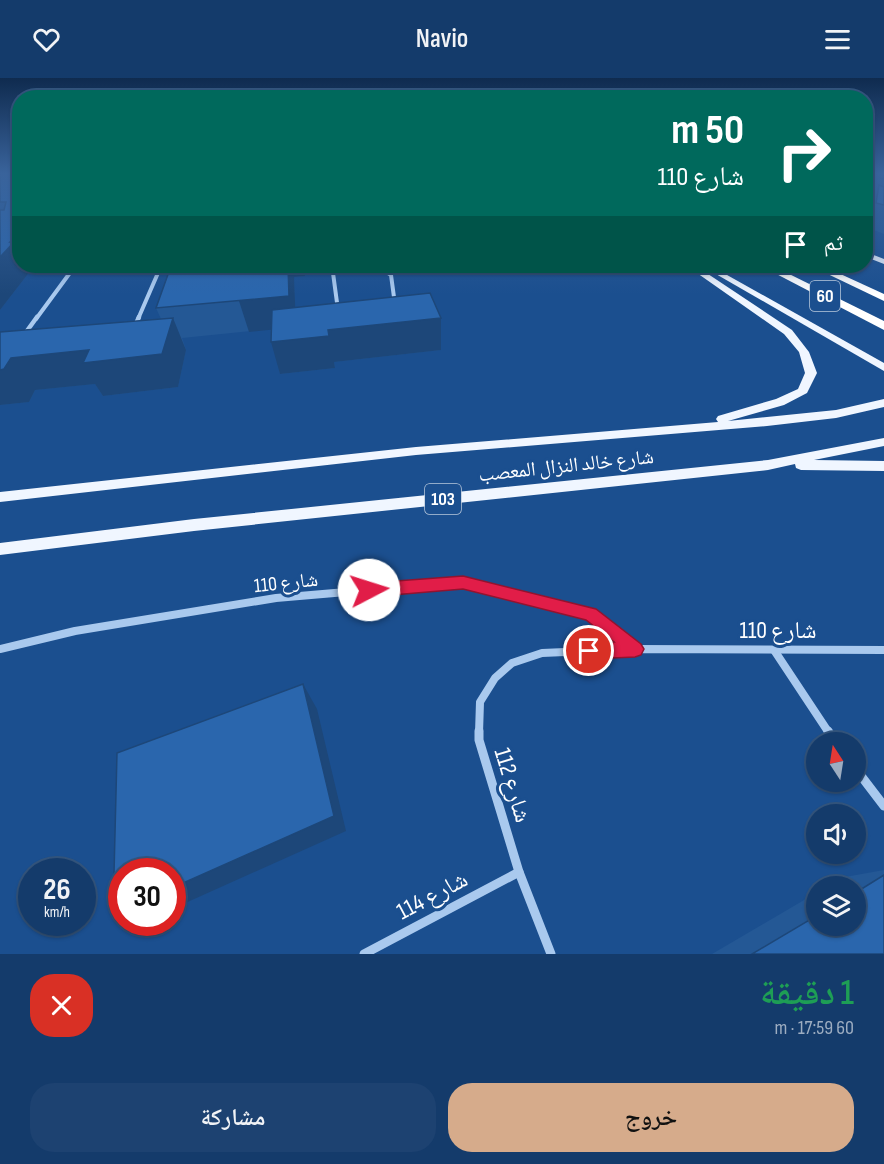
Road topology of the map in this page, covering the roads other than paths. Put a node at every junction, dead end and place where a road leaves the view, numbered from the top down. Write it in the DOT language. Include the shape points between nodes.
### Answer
graph roads {
  1 [pos="70,273"];
  2 [pos="158,273"];
  3 [pos="333,273"];
  4 [pos="387,273"];
  5 [pos="701,273"];
  6 [pos="718,273"];
  7 [pos="780,273"];
  8 [pos="831,273"];
  9 [pos="884,298"];
  10 [pos="884,326"];
  11 [pos="130,330"];
  12 [pos="26,343"];
  13 [pos="884,368"];
  14 [pos="884,403"];
  15 [pos="692,427"];
  16 [pos="884,442"];
  17 [pos="768,465"];
  18 [pos="884,466"];
  19 [pos="0,497"];
  20 [pos="0,549"];
  21 [pos="0,649"];
  22 [pos="635,649"];
  23 [pos="774,650"];
  24 [pos="884,650"];
  25 [pos="542,653"];
  26 [pos="828,732"];
  27 [pos="866,782"];
  28 [pos="884,806"];
  29 [pos="519,872"];
  30 [pos="364,954"];
  31 [pos="551,954"];
  1 -- 12 [label="street" via="24,335"];
  2 -- 11 [label="street" via="136,326"];
  3 -- 4 [label="street" via="338,310 343,317 396,312 391,275"];
  5 -- 15 [label="main road" via="788,332 804,352 811,373 803,391 780,402"];
  6 -- 13 [label="main road"];
  7 -- 10 [label="highway, 60"];
  8 -- 9 [label="highway, 60"];
  14 -- 15 [label="main road, شارع خالد النزال المعصب" via="836,414"];
  15 -- 19 [label="main road, شارع خالد النزال المعصب" via="393,454"];
  16 -- 17 [label="main road, شارع خالد النزال المعصب / 103"];
  17 -- 18 [label="main road"];
  17 -- 20 [label="main road, شارع خالد النزال المعصب / 103"];
  21 -- 22 [label="street, شارع 110" via="75,631 276,598 463,582 590,614"];
  22 -- 23 [label="street, شارع 110"];
  22 -- 25 [label="street, شارع 110"];
  23 -- 24 [label="street, شارع 110"];
  23 -- 26 [label="street"];
  25 -- 29 [label="street, شارع 112" via="512,663 495,678 480,702 479,740"];
  27 -- 28 [label="street"];
  29 -- 30 [label="street, 114 شارع"];
  29 -- 31 [label="street, شارع 112"];
}
